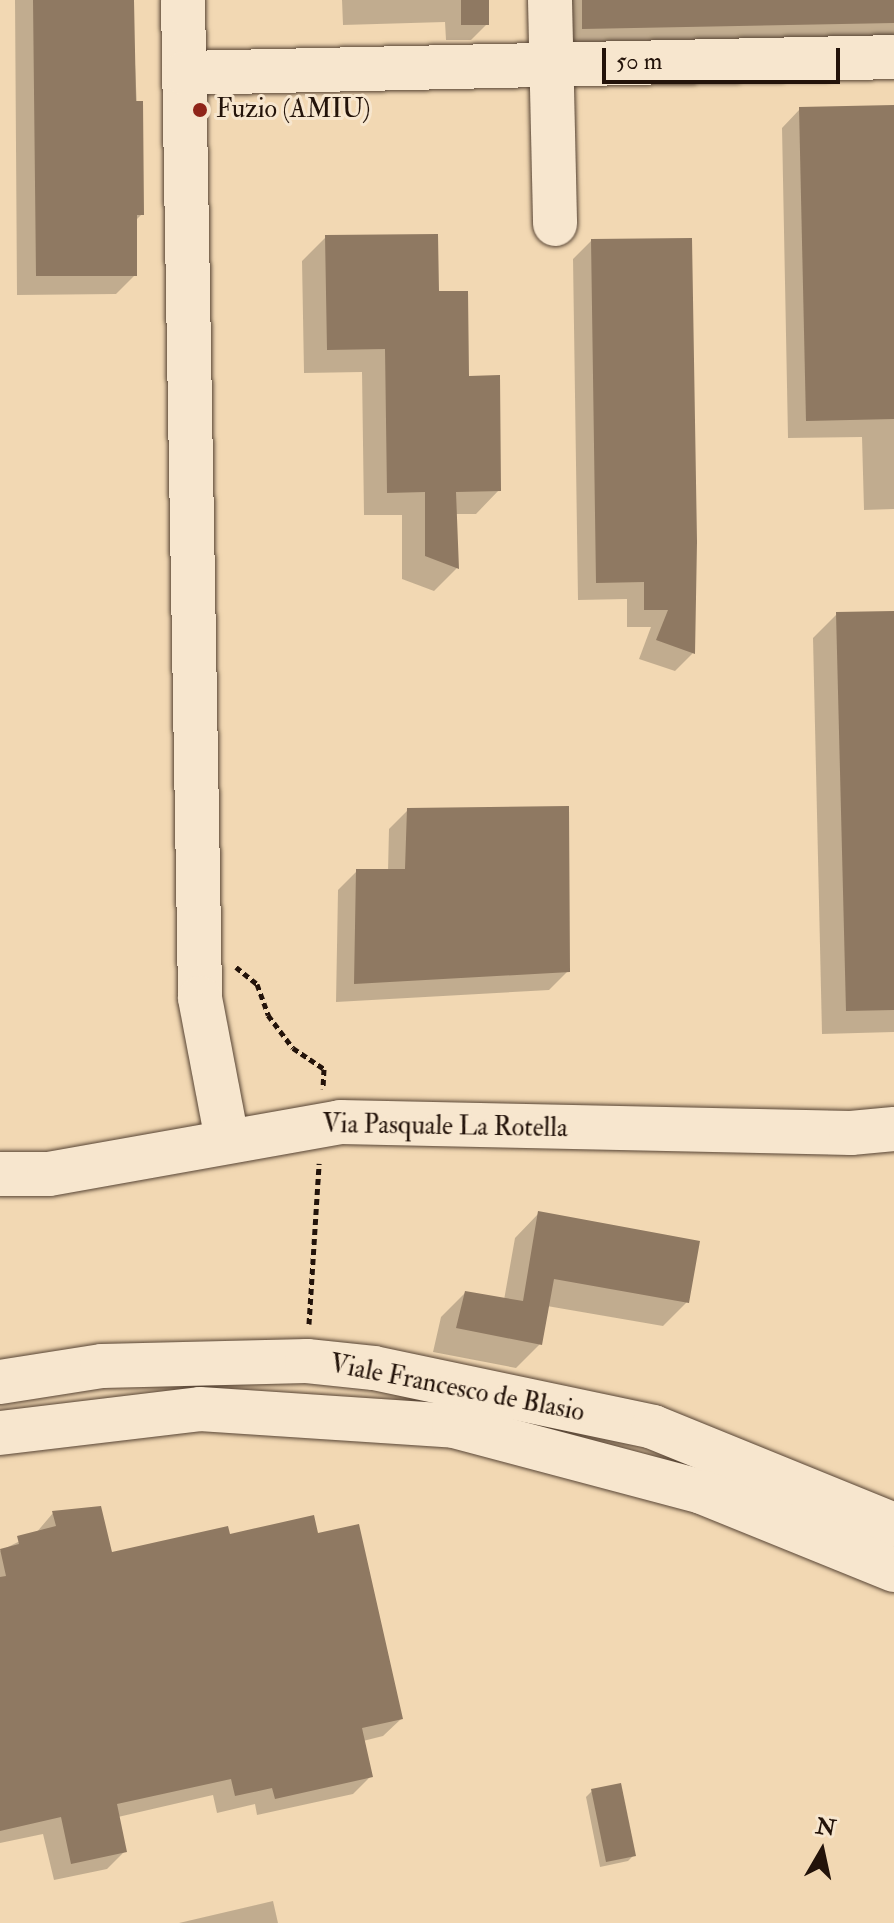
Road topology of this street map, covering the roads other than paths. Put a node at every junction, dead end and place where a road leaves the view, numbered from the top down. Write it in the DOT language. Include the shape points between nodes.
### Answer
graph roads {
  1 [pos="183,0"];
  2 [pos="550,0"];
  3 [pos="894,57"];
  4 [pos="551,65"];
  5 [pos="185,73"];
  6 [pos="555,224"];
  7 [pos="894,1129"];
  8 [pos="227,1139"];
  9 [pos="0,1174"];
  10 [pos="0,1382"];
  11 [pos="0,1433"];
  12 [pos="894,1525"];
  13 [pos="894,1570"];
  1 -- 5 [label="street"];
  2 -- 4 [label="street"];
  3 -- 4 [label="street"];
  4 -- 5 [label="street"];
  4 -- 6 [label="street"];
  5 -- 8 [label="street" via="200,998"];
  7 -- 8 [label="street, Via Pasquale La Rotella" via="340,1122"];
  8 -- 9 [label="street, Via Pasquale La Rotella" via="49,1174"];
  10 -- 12 [label="street, Viale Francesco de Blasio" via="102,1366 307,1361 374,1368 653,1427"];
  11 -- 13 [label="street, Viale Francesco de Blasio" via="200,1409 454,1426 702,1492"];
}
